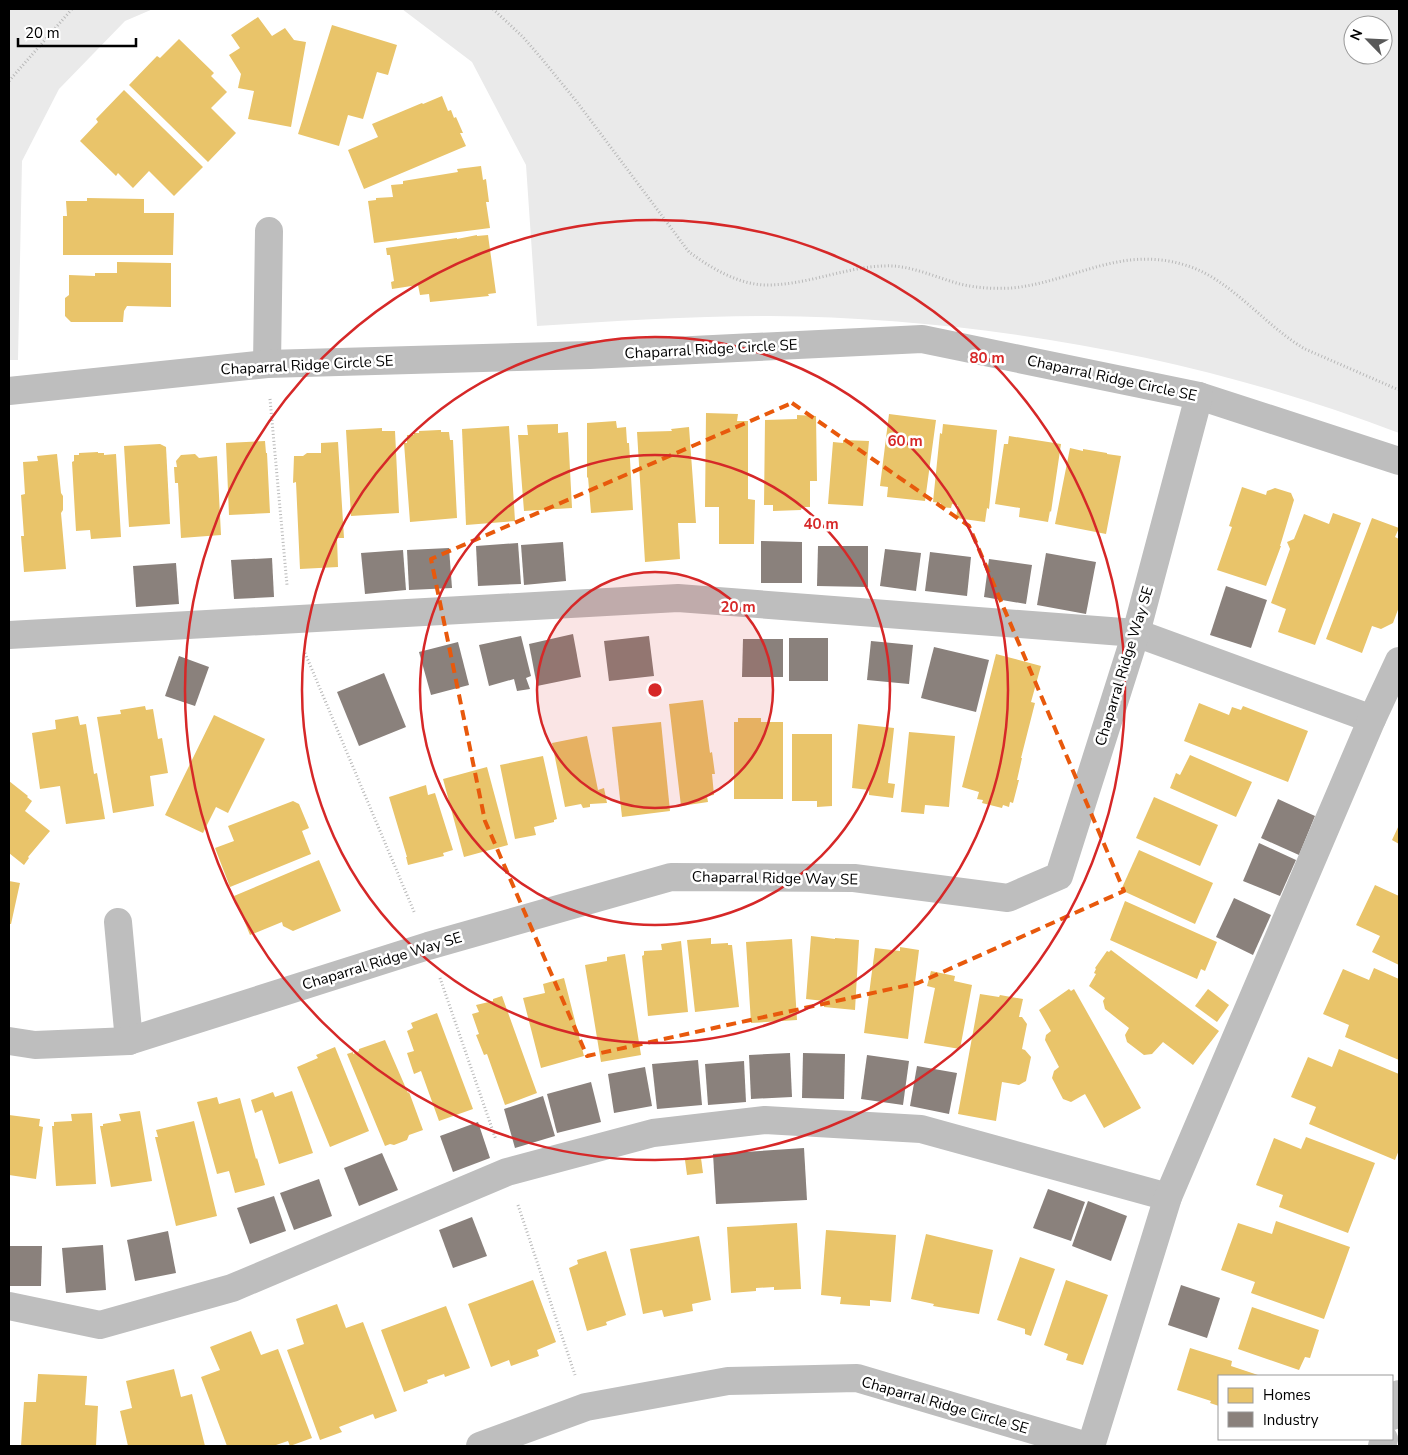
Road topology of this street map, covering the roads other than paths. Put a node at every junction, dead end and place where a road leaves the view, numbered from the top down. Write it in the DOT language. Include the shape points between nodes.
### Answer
graph roads {
  1 [pos="269,230"];
  2 [pos="267,364"];
  3 [pos="9,391"];
  4 [pos="1199,396"];
  5 [pos="1399,461"];
  6 [pos="1136,633"];
  7 [pos="9,635"];
  8 [pos="1399,661"];
  9 [pos="1372,719"];
  10 [pos="118,922"];
  11 [pos="9,1041"];
  12 [pos="129,1041"];
  13 [pos="1168,1197"];
  14 [pos="9,1306"];
  15 [pos="1399,1394"];
  16 [pos="1393,1413"];
  17 [pos="480,1446"];
  18 [pos="1087,1446"];
  19 [pos="1091,1446"];
  1 -- 2 [label="street"];
  2 -- 3 [label="street, Chaparral Ridge Circle SE"];
  2 -- 4 [label="street, Chaparral Ridge Circle SE" via="590,355 922,338"];
  4 -- 5 [label="street, Chaparral Ridge Circle SE"];
  4 -- 6 [label="street, Chaparral Ridge Way SE"];
  6 -- 7 [label="street" via="678,598"];
  6 -- 9 [label="street"];
  6 -- 12 [label="street, Chaparral Ridge Way SE" via="1059,876 1008,898 854,878 671,877 428,946"];
  8 -- 9 [label="street"];
  9 -- 13 [label="street"];
  10 -- 12 [label="street"];
  11 -- 12 [label="street, Chaparral Ridge Way SE" via="35,1045"];
  13 -- 14 [label="street" via="921,1129 765,1120 653,1133 507,1172 232,1288 100,1325"];
  13 -- 19 [label="street"];
  15 -- 16 [label="street"];
  17 -- 18 [label="street, Chaparral Ridge Circle SE" via="586,1408 728,1381 857,1378"];
}
